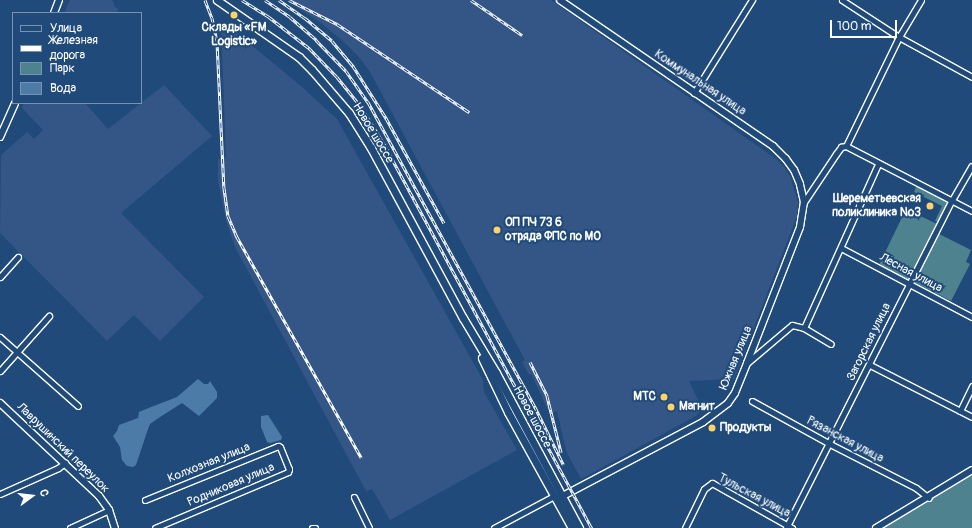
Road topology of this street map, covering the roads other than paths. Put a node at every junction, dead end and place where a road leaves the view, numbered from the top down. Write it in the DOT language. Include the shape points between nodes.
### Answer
graph roads {
  1 [pos="59,0"];
  2 [pos="217,0"];
  3 [pos="560,0"];
  4 [pos="752,0"];
  5 [pos="842,0"];
  6 [pos="921,0"];
  7 [pos="54,12"];
  8 [pos="899,37"];
  9 [pos="972,77"];
  10 [pos="694,93"];
  11 [pos="14,104"];
  12 [pos="0,137"];
  13 [pos="846,146"];
  14 [pos="878,164"];
  15 [pos="972,166"];
  16 [pos="952,200"];
  17 [pos="804,202"];
  18 [pos="972,211"];
  19 [pos="841,248"];
  20 [pos="18,258"];
  21 [pos="0,277"];
  22 [pos="910,283"];
  23 [pos="49,316"];
  24 [pos="972,316"];
  25 [pos="804,328"];
  26 [pos="0,337"];
  27 [pos="831,344"];
  28 [pos="17,352"];
  29 [pos="747,363"];
  30 [pos="870,365"];
  31 [pos="0,371"];
  32 [pos="972,386"];
  33 [pos="752,401"];
  34 [pos="0,403"];
  35 [pos="78,406"];
  36 [pos="960,411"];
  37 [pos="972,417"];
  38 [pos="828,443"];
  39 [pos="279,446"];
  40 [pos="65,463"];
  41 [pos="972,470"];
  42 [pos="0,494"];
  43 [pos="354,497"];
  44 [pos="558,497"];
  45 [pos="928,498"];
  46 [pos="145,500"];
  47 [pos="109,510"];
  48 [pos="789,527"];
  49 [pos="70,528"];
  50 [pos="115,528"];
  51 [pos="155,528"];
  52 [pos="312,528"];
  53 [pos="315,528"];
  54 [pos="369,528"];
  55 [pos="494,528"];
  56 [pos="572,528"];
  57 [pos="580,528"];
  58 [pos="684,528"];
  59 [pos="876,528"];
  1 -- 7 [label="street"];
  2 -- 44 [label="main road, Новое шоссе" via="299,57 349,113 496,373"];
  3 -- 10 [label="street, Коммунальная улица"];
  4 -- 10 [label="street"];
  5 -- 8 [label="street"];
  6 -- 8 [label="street"];
  8 -- 9 [label="street"];
  8 -- 13 [label="street"];
  10 -- 17 [label="street, Коммунальная улица" via="773,146 786,159 800,184"];
  11 -- 12 [label="street"];
  13 -- 14 [label="street"];
  13 -- 17 [label="street" via="836,154"];
  14 -- 16 [label="street"];
  14 -- 19 [label="street"];
  15 -- 16 [label="street, Загорская улица"];
  16 -- 18 [label="street"];
  16 -- 22 [label="street, Загорская улица"];
  17 -- 29 [label="street, Южная улица" via="800,227"];
  19 -- 22 [label="street, Лесная улица"];
  19 -- 25 [label="street"];
  20 -- 21 [label="street"];
  22 -- 24 [label="street, Лесная улица"];
  22 -- 30 [label="street, Загорская улица"];
  23 -- 28 [label="street"];
  25 -- 27 [label="street"];
  25 -- 29 [label="street" via="792,325"];
  26 -- 28 [label="street"];
  28 -- 31 [label="street"];
  28 -- 35 [label="street"];
  29 -- 44 [label="street, Южная улица" via="735,393 722,410"];
  30 -- 36 [label="street"];
  30 -- 38 [label="street, Загорская улица"];
  32 -- 36 [label="street"];
  33 -- 38 [label="street, Рязанская улица"];
  34 -- 40 [label="street, Лаврушинский переулок"];
  36 -- 37 [label="street"];
  38 -- 45 [label="street, Рязанская улица" via="916,488"];
  38 -- 48 [label="street, Загорская улица"];
  39 -- 46 [label="street, Колхозная улица"];
  39 -- 51 [label="street, Родниковая улица" via="288,472"];
  40 -- 42 [label="street"];
  40 -- 47 [label="street, Лаврушинский переулок"];
  41 -- 45 [label="street"];
  43 -- 54 [label="street"];
  44 -- 55 [label="street"];
  44 -- 56 [label="main road, Новое шоссе"];
  44 -- 57 [label="main road, Новое шоссе"];
  45 -- 59 [label="street"];
  47 -- 49 [label="street"];
  47 -- 50 [label="street"];
  48 -- 58 [label="street, Тульская улица" via="712,483 704,488"];
  52 -- 53 [label="street"];
}
